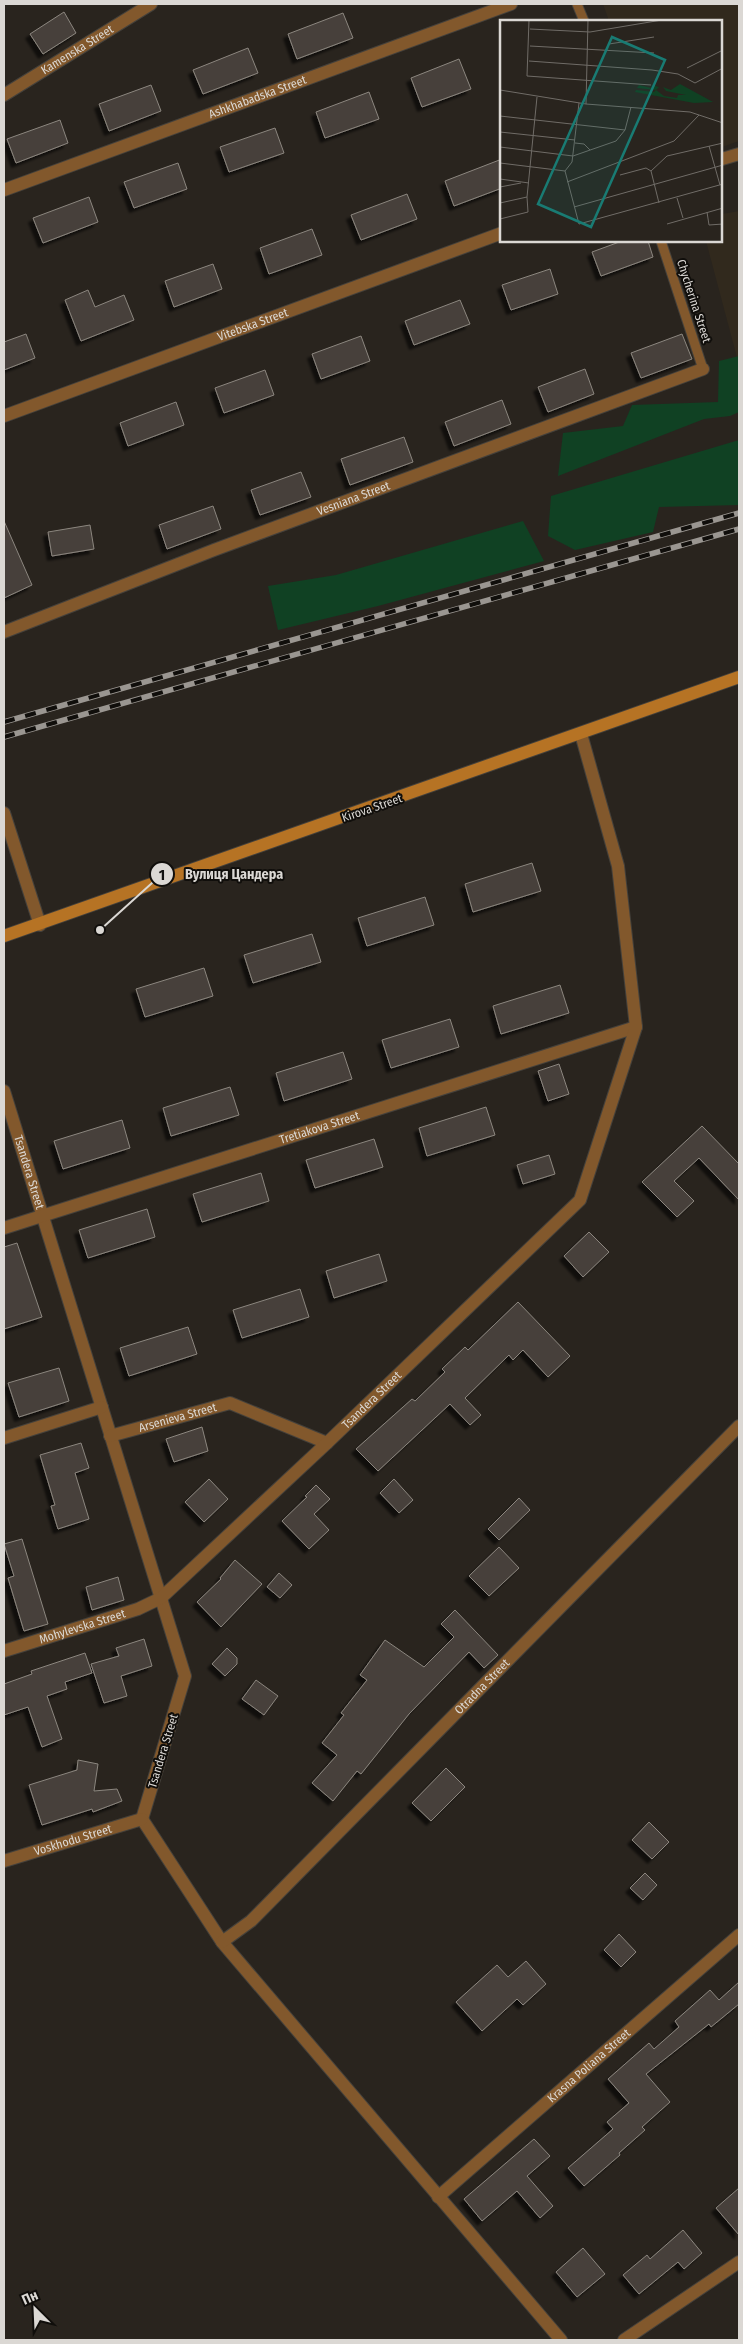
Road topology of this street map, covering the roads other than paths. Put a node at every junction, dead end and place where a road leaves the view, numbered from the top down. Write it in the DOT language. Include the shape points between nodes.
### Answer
graph roads {
  1 [pos="150,4"];
  2 [pos="511,4"];
  3 [pos="577,4"];
  4 [pos="584,20"];
  5 [pos="4,95"];
  6 [pos="739,154"];
  7 [pos="723,158"];
  8 [pos="4,190"];
  9 [pos="500,234"];
  10 [pos="661,242"];
  11 [pos="703,368"];
  12 [pos="4,416"];
  13 [pos="4,632"];
  14 [pos="739,677"];
  15 [pos="581,734"];
  16 [pos="4,813"];
  17 [pos="40,925"];
  18 [pos="4,936"];
  19 [pos="636,1027"];
  20 [pos="4,1091"];
  21 [pos="44,1215"];
  22 [pos="4,1228"];
  23 [pos="102,1407"];
  24 [pos="739,1426"];
  25 [pos="110,1436"];
  26 [pos="4,1438"];
  27 [pos="327,1443"];
  28 [pos="161,1598"];
  29 [pos="4,1651"];
  30 [pos="142,1819"];
  31 [pos="4,1861"];
  32 [pos="739,1934"];
  33 [pos="222,1942"];
  34 [pos="438,2197"];
  35 [pos="739,2262"];
  36 [pos="561,2340"];
  37 [pos="624,2340"];
  1 -- 5 [label="street, Kamenska Street"];
  2 -- 8 [label="street, Ashkhabadska Street"];
  3 -- 4 [label="lane"];
  6 -- 7 [label="street"];
  9 -- 12 [label="street, Vitebska Street"];
  10 -- 11 [label="lane, Chycherina Street"];
  11 -- 13 [label="street, Vesniana Street" via="223,546"];
  14 -- 15 [label="main road, Kirova Street"];
  15 -- 17 [label="main road, Kirova Street"];
  15 -- 19 [label="street" via="618,866"];
  16 -- 17 [label="street"];
  17 -- 18 [label="main road, Kirova Street"];
  19 -- 21 [label="street, Tretiakova Street"];
  19 -- 27 [label="street, Tsandera Street" via="580,1200"];
  20 -- 21 [label="street, Tsandera Street"];
  21 -- 22 [label="street, Tretiakova Street"];
  21 -- 23 [label="street, Tsandera Street"];
  23 -- 25 [label="street, Tsandera Street"];
  23 -- 26 [label="street"];
  24 -- 33 [label="street, Otradna Street" via="251,1921"];
  25 -- 27 [label="street, Arsenieva Street" via="230,1403"];
  25 -- 28 [label="street, Tsandera Street"];
  27 -- 28 [label="street, Tsandera Street"];
  28 -- 29 [label="street, Mohylevska Street" via="138,1610"];
  28 -- 30 [label="street, Tsandera Street" via="185,1676"];
  30 -- 31 [label="street, Voskhodu Street"];
  30 -- 33 [label="street"];
  32 -- 34 [label="street, Krasna Poliana Street"];
  33 -- 34 [label="street"];
  34 -- 36 [label="street"];
  35 -- 37 [label="street"];
}
